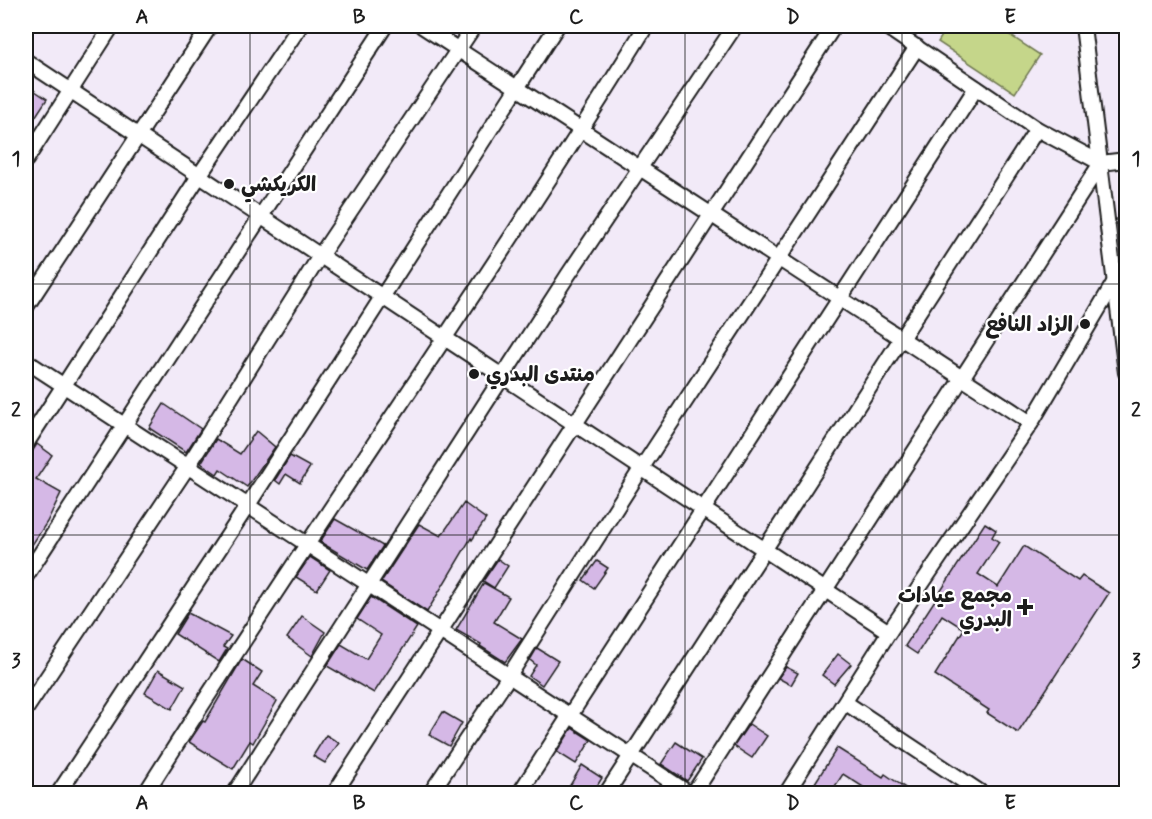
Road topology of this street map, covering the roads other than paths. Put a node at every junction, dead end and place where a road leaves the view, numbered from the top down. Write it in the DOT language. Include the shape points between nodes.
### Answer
graph roads {
  1 [pos="112,26"];
  2 [pos="210,26"];
  3 [pos="300,26"];
  4 [pos="385,26"];
  5 [pos="422,26"];
  6 [pos="474,26"];
  7 [pos="557,26"];
  8 [pos="646,26"];
  9 [pos="735,26"];
  10 [pos="834,26"];
  11 [pos="885,26"];
  12 [pos="1083,26"];
  13 [pos="917,47"];
  14 [pos="459,50"];
  15 [pos="26,62"];
  16 [pos="516,87"];
  17 [pos="976,88"];
  18 [pos="70,91"];
  19 [pos="1037,129"];
  20 [pos="582,130"];
  21 [pos="139,136"];
  22 [pos="26,160"];
  23 [pos="1126,160"];
  24 [pos="1101,163"];
  25 [pos="640,168"];
  26 [pos="199,176"];
  27 [pos="710,214"];
  28 [pos="260,216"];
  29 [pos="320,256"];
  30 [pos="779,258"];
  31 [pos="1115,281"];
  32 [pos="382,297"];
  33 [pos="838,297"];
  34 [pos="26,307"];
  35 [pos="443,337"];
  36 [pos="902,339"];
  37 [pos="26,361"];
  38 [pos="1126,373"];
  39 [pos="503,377"];
  40 [pos="960,377"];
  41 [pos="64,386"];
  42 [pos="1031,423"];
  43 [pos="123,424"];
  44 [pos="574,424"];
  45 [pos="26,444"];
  46 [pos="188,466"];
  47 [pos="641,469"];
  48 [pos="248,505"];
  49 [pos="704,510"];
  50 [pos="307,544"];
  51 [pos="765,550"];
  52 [pos="26,576"];
  53 [pos="369,584"];
  54 [pos="825,590"];
  55 [pos="441,631"];
  56 [pos="889,632"];
  57 [pos="509,676"];
  58 [pos="846,703"];
  59 [pos="26,709"];
  60 [pos="570,715"];
  61 [pos="631,755"];
  62 [pos="58,794"];
  63 [pos="145,794"];
  64 [pos="234,794"];
  65 [pos="334,794"];
  66 [pos="430,794"];
  67 [pos="519,794"];
  68 [pos="606,794"];
  69 [pos="691,794"];
  70 [pos="786,794"];
  71 [pos="982,794"];
  1 -- 18 [label="street"];
  2 -- 21 [label="street"];
  3 -- 26 [label="street"];
  4 -- 28 [label="street"];
  5 -- 14 [label="street"];
  6 -- 14 [label="street"];
  7 -- 16 [label="street"];
  8 -- 20 [label="street"];
  9 -- 25 [label="street"];
  10 -- 27 [label="street"];
  11 -- 13 [label="street"];
  12 -- 24 [label="street"];
  13 -- 17 [label="street"];
  13 -- 30 [label="street"];
  14 -- 16 [label="street"];
  14 -- 29 [label="street"];
  15 -- 18 [label="street"];
  16 -- 20 [label="street"];
  16 -- 32 [label="street"];
  17 -- 19 [label="street"];
  17 -- 33 [label="street"];
  18 -- 21 [label="street"];
  18 -- 22 [label="street"];
  19 -- 24 [label="street"];
  19 -- 36 [label="street"];
  20 -- 25 [label="street"];
  20 -- 35 [label="street"];
  21 -- 26 [label="street"];
  21 -- 34 [label="street"];
  23 -- 24 [label="street"];
  24 -- 31 [label="street"];
  24 -- 40 [label="street"];
  25 -- 27 [label="street"];
  25 -- 39 [label="street"];
  26 -- 28 [label="street"];
  26 -- 41 [label="street"];
  27 -- 30 [label="street"];
  27 -- 44 [label="street"];
  28 -- 29 [label="street"];
  28 -- 43 [label="street"];
  29 -- 32 [label="street"];
  29 -- 46 [label="street"];
  30 -- 33 [label="street"];
  30 -- 47 [label="street"];
  31 -- 38 [label="street"];
  31 -- 42 [label="street"];
  32 -- 35 [label="street"];
  32 -- 48 [label="street"];
  33 -- 36 [label="street"];
  33 -- 49 [label="street"];
  35 -- 39 [label="street"];
  35 -- 50 [label="street"];
  36 -- 40 [label="street"];
  36 -- 51 [label="street"];
  37 -- 41 [label="street"];
  39 -- 44 [label="street"];
  39 -- 53 [label="street"];
  40 -- 42 [label="street"];
  40 -- 54 [label="street"];
  41 -- 43 [label="street"];
  41 -- 45 [label="street"];
  42 -- 56 [label="street"];
  43 -- 46 [label="street"];
  43 -- 52 [label="street"];
  44 -- 47 [label="street"];
  44 -- 55 [label="street"];
  46 -- 48 [label="street"];
  46 -- 59 [label="street"];
  47 -- 49 [label="street"];
  47 -- 57 [label="street"];
  48 -- 50 [label="street"];
  48 -- 62 [label="street"];
  49 -- 51 [label="street"];
  49 -- 60 [label="street"];
  50 -- 53 [label="street"];
  50 -- 63 [label="street"];
  51 -- 54 [label="street"];
  51 -- 61 [label="street"];
  53 -- 55 [label="street"];
  53 -- 64 [label="street"];
  54 -- 56 [label="street"];
  54 -- 69 [label="street"];
  55 -- 57 [label="street"];
  55 -- 65 [label="street"];
  56 -- 58 [label="street"];
  57 -- 60 [label="street"];
  57 -- 66 [label="street"];
  58 -- 70 [label="street"];
  58 -- 71 [label="street"];
  60 -- 61 [label="street"];
  60 -- 67 [label="street"];
  61 -- 68 [label="street"];
  61 -- 69 [label="street"];
}
